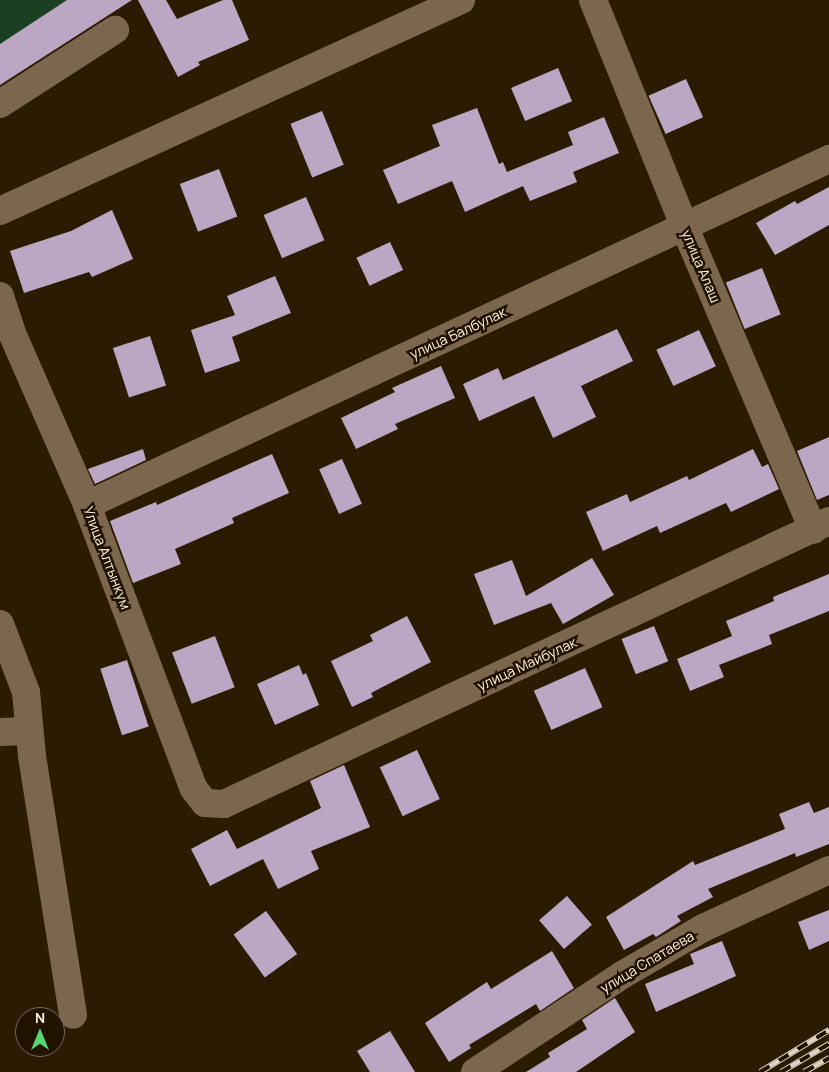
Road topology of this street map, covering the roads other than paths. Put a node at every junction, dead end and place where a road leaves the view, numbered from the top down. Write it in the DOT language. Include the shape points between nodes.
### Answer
graph roads {
  1 [pos="461,0"];
  2 [pos="593,0"];
  3 [pos="114,30"];
  4 [pos="0,104"];
  5 [pos="829,159"];
  6 [pos="0,211"];
  7 [pos="685,228"];
  8 [pos="0,296"];
  9 [pos="6,336"];
  10 [pos="87,504"];
  11 [pos="821,526"];
  12 [pos="0,624"];
  13 [pos="28,731"];
  14 [pos="0,732"];
  15 [pos="224,804"];
  16 [pos="829,870"];
  17 [pos="73,1016"];
  18 [pos="475,1072"];
  1 -- 6 [label="street"];
  2 -- 7 [label="street, улица Алаш"];
  3 -- 4 [label="street"];
  5 -- 7 [label="street, улица Балбулак"];
  7 -- 10 [label="street, улица Балбулак"];
  7 -- 11 [label="street, улица Алаш"];
  8 -- 9 [label="street, Улица Алтынкум"];
  9 -- 10 [label="street, Улица Алтынкум"];
  10 -- 15 [label="street, Улица Алтынкум" via="194,789 206,803"];
  11 -- 15 [label="street, улица Майбулак"];
  12 -- 13 [label="street" via="26,692"];
  13 -- 14 [label="street"];
  13 -- 17 [label="street"];
  16 -- 18 [label="street, улица Спатаева" via="703,928 622,975"];
}
